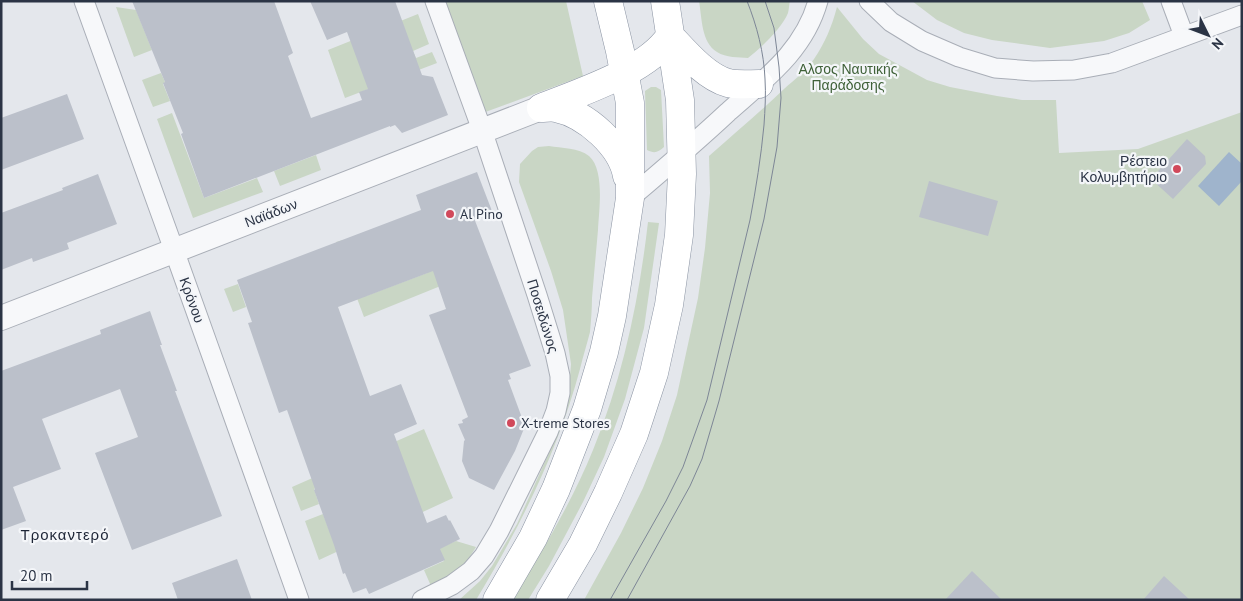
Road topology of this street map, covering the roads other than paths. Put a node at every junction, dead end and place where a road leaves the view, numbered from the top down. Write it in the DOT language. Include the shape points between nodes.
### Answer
graph roads {
  1 [pos="84,1"];
  2 [pos="435,1"];
  3 [pos="608,1"];
  4 [pos="665,1"];
  5 [pos="818,1"];
  6 [pos="869,1"];
  7 [pos="1170,1"];
  8 [pos="1242,15"];
  9 [pos="670,36"];
  10 [pos="1184,36"];
  11 [pos="625,72"];
  12 [pos="759,84"];
  13 [pos="541,108"];
  14 [pos="482,130"];
  15 [pos="682,155"];
  16 [pos="630,198"];
  17 [pos="174,250"];
  18 [pos="1,318"];
  19 [pos="424,599"];
  20 [pos="299,600"];
  21 [pos="497,600"];
  22 [pos="550,600"];
  1 -- 17 [label="street, Κρόνου"];
  2 -- 14 [label="street, Ποσειδώνος"];
  3 -- 11 [label="highway"];
  4 -- 9 [label="highway"];
  5 -- 12 [label="street" via="799,43"];
  6 -- 10 [label="street" via="891,22 922,41 995,68 1074,70 1112,63"];
  7 -- 10 [label="street"];
  8 -- 10 [label="street"];
  9 -- 11 [label="highway" via="651,56"];
  9 -- 12 [label="highway" via="702,69 721,80"];
  9 -- 15 [label="highway" via="680,100"];
  11 -- 13 [label="highway"];
  11 -- 16 [label="highway" via="630,103"];
  12 -- 15 [label="street"];
  13 -- 14 [label="street, Ναϊάδων"];
  13 -- 16 [label="highway" via="569,112 605,137 622,161"];
  14 -- 17 [label="street, Ναϊάδων"];
  14 -- 19 [label="street, Ποσειδώνος" via="555,353 560,393 548,432 484,556 465,576"];
  15 -- 16 [label="street"];
  15 -- 22 [label="highway" via="679,235 669,305 654,373 634,434 608,494"];
  16 -- 21 [label="highway" via="612,316 587,409 533,538"];
  17 -- 18 [label="street, Ναϊάδων"];
  17 -- 20 [label="street, Κρόνου"];
}
